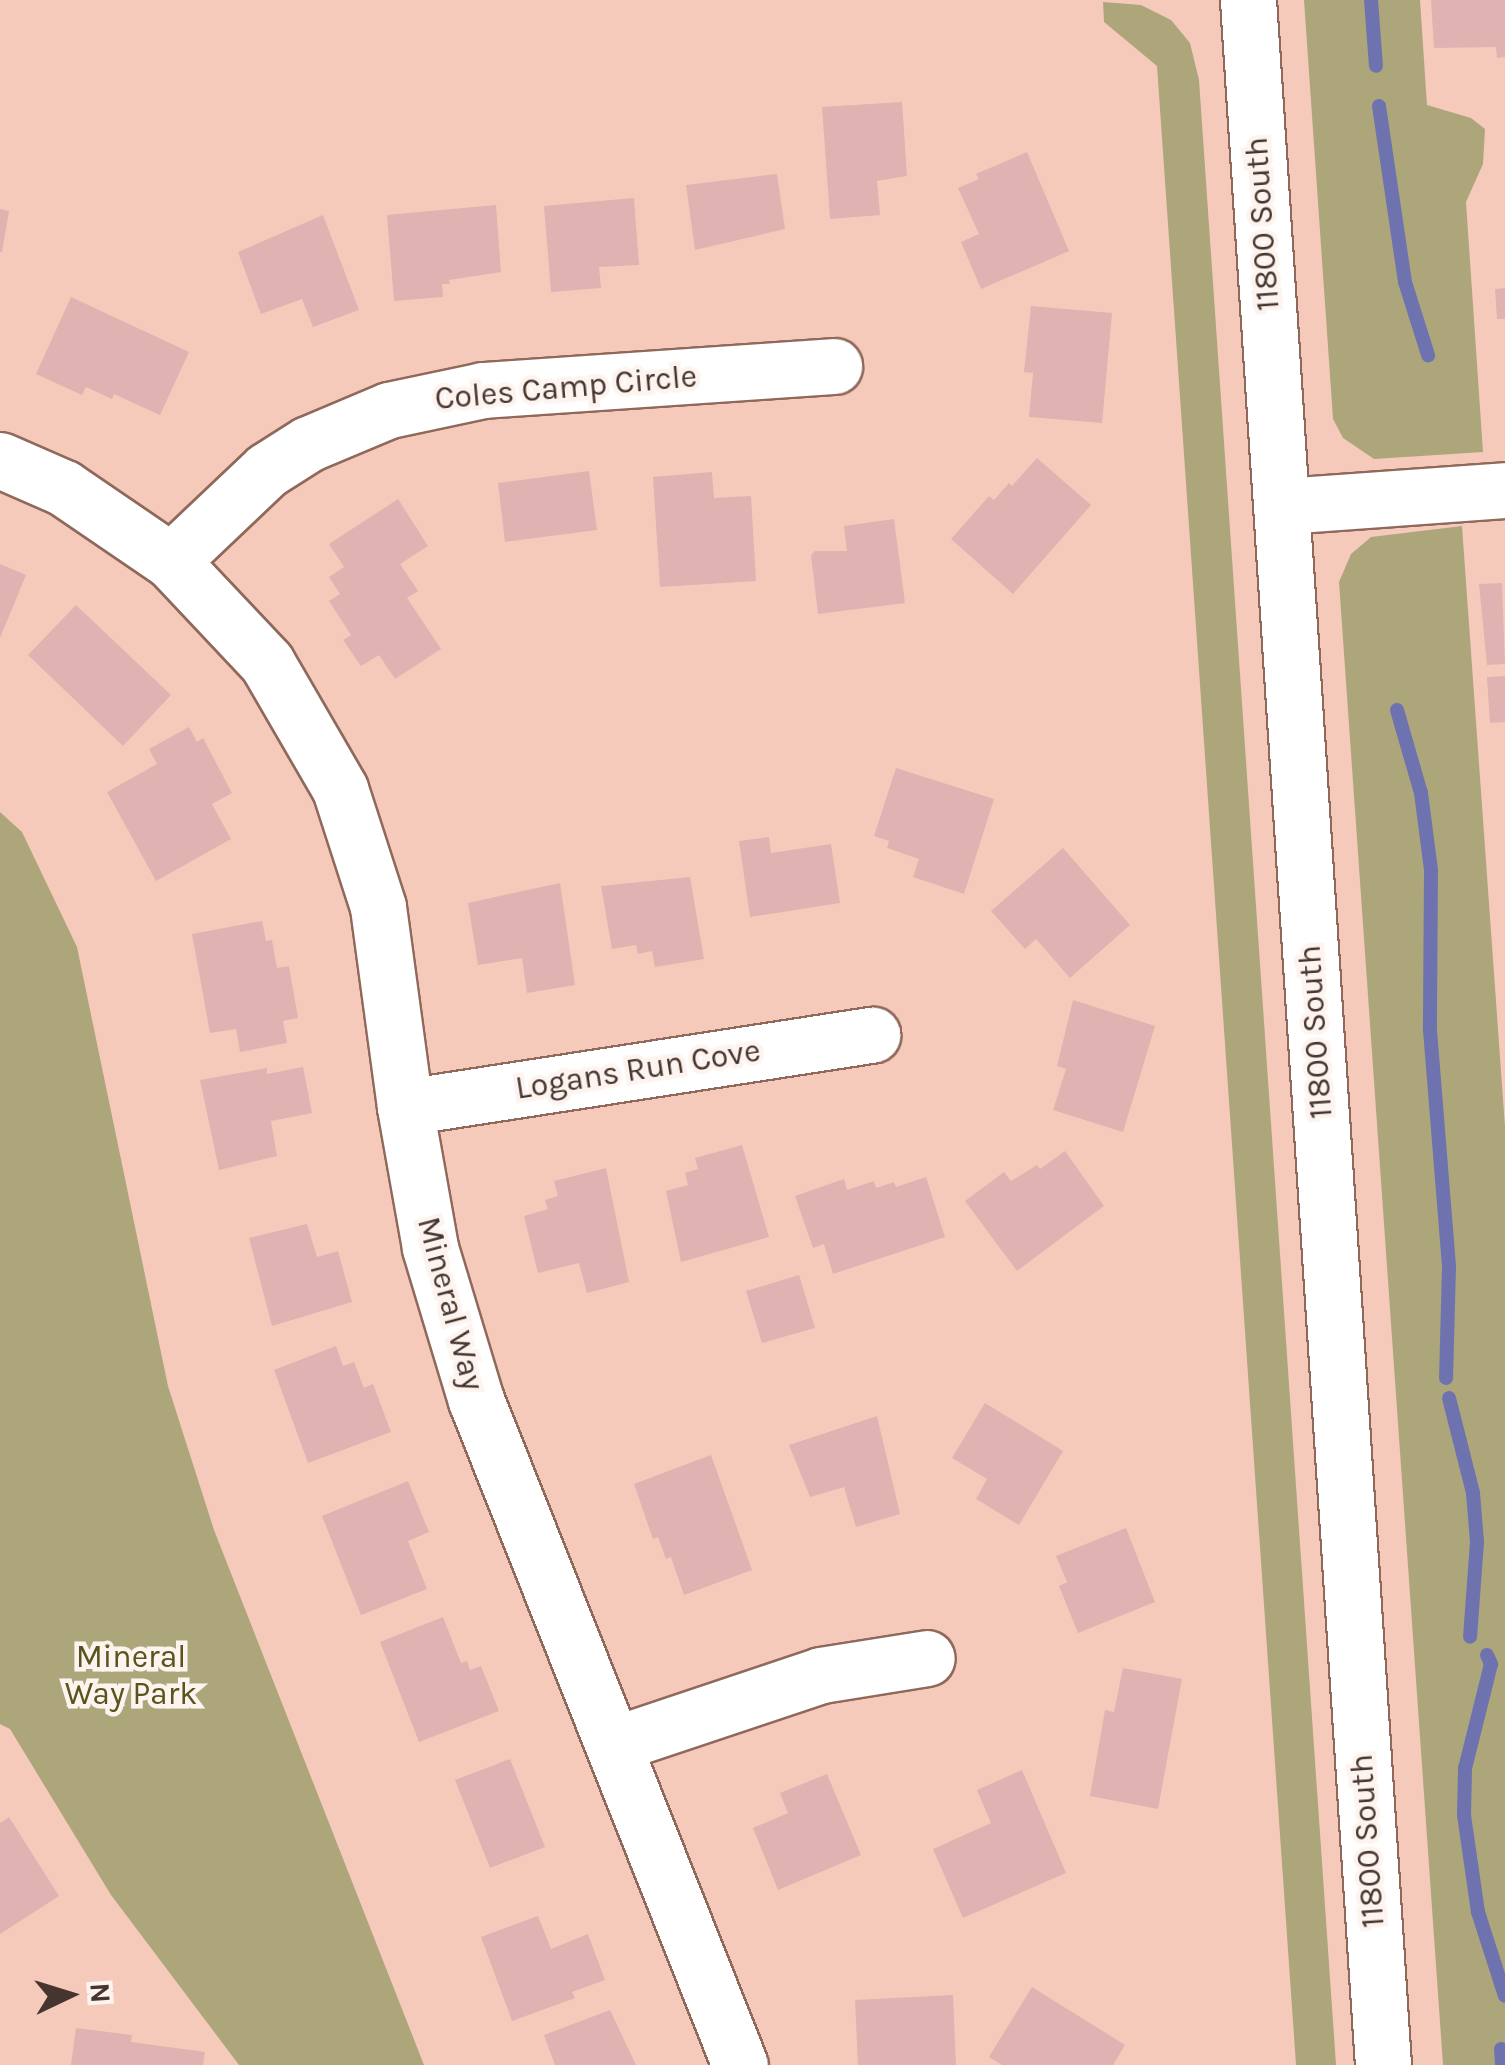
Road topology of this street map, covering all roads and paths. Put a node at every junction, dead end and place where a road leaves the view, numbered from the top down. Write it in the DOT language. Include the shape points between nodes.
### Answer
graph roads {
  1 [pos="1248,0"];
  2 [pos="834,366"];
  3 [pos="0,460"];
  4 [pos="1505,490"];
  5 [pos="1282,506"];
  6 [pos="170,561"];
  7 [pos="872,1035"];
  8 [pos="405,1107"];
  9 [pos="926,1658"];
  10 [pos="615,1744"];
  11 [pos="740,2065"];
  12 [pos="1383,2065"];
  1 -- 5 [label="street, 11800 South"];
  2 -- 6 [label="street, Coles Camp Circle" via="484,390 389,410 308,444 267,470"];
  3 -- 6 [label="street, Mineral Way" via="64,488"];
  4 -- 5 [label="street"];
  5 -- 12 [label="street, 11800 South"];
  6 -- 8 [label="street, Mineral Way" via="267,662 340,789 378,907"];
  7 -- 8 [label="street, Logans Run Cove"];
  8 -- 10 [label="street, Mineral Way" via="430,1248 476,1400"];
  9 -- 10 [label="street" via="821,1676"];
  10 -- 11 [label="street, Mineral Way"];
}
